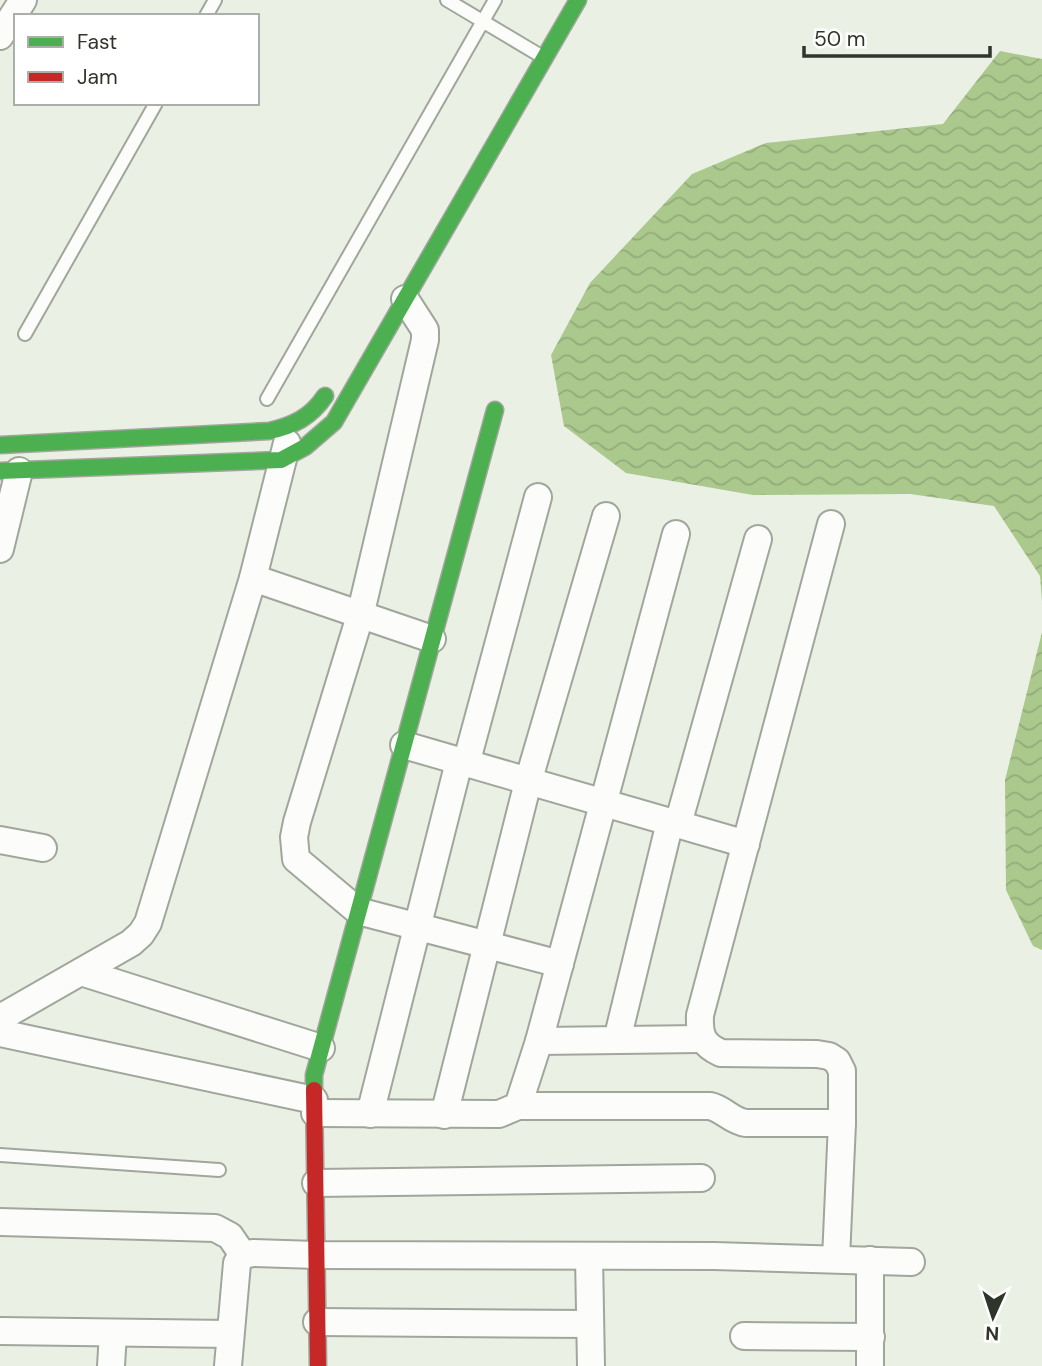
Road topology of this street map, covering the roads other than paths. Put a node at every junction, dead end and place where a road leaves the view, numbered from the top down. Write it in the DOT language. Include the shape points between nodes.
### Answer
graph roads {
  1 [pos="447,0"];
  2 [pos="495,0"];
  3 [pos="578,0"];
  4 [pos="14,14"];
  5 [pos="483,22"];
  6 [pos="536,29"];
  7 [pos="0,36"];
  8 [pos="522,55"];
  9 [pos="545,58"];
  10 [pos="155,105"];
  11 [pos="405,299"];
  12 [pos="25,334"];
  13 [pos="334,381"];
  14 [pos="267,398"];
  15 [pos="495,410"];
  16 [pos="292,426"];
  17 [pos="0,445"];
  18 [pos="281,460"];
  19 [pos="9,471"];
  20 [pos="538,497"];
  21 [pos="606,516"];
  22 [pos="831,524"];
  23 [pos="676,534"];
  24 [pos="758,539"];
  25 [pos="0,549"];
  26 [pos="253,578"];
  27 [pos="360,616"];
  28 [pos="432,639"];
  29 [pos="404,746"];
  30 [pos="462,762"];
  31 [pos="528,782"];
  32 [pos="602,803"];
  33 [pos="674,823"];
  34 [pos="0,840"];
  35 [pos="746,844"];
  36 [pos="43,848"];
  37 [pos="358,911"];
  38 [pos="417,927"];
  39 [pos="487,945"];
  40 [pos="560,964"];
  41 [pos="80,972"];
  42 [pos="0,1018"];
  43 [pos="0,1032"];
  44 [pos="701,1039"];
  45 [pos="617,1040"];
  46 [pos="540,1041"];
  47 [pos="321,1048"];
  48 [pos="518,1106"];
  49 [pos="314,1107"];
  50 [pos="370,1114"];
  51 [pos="444,1115"];
  52 [pos="842,1123"];
  53 [pos="0,1155"];
  54 [pos="219,1170"];
  55 [pos="701,1178"];
  56 [pos="316,1183"];
  57 [pos="0,1222"];
  58 [pos="243,1255"];
  59 [pos="316,1255"];
  60 [pos="589,1255"];
  61 [pos="836,1259"];
  62 [pos="870,1260"];
  63 [pos="911,1262"];
  64 [pos="317,1322"];
  65 [pos="590,1324"];
  66 [pos="0,1331"];
  67 [pos="113,1333"];
  68 [pos="230,1334"];
  69 [pos="744,1336"];
  70 [pos="870,1337"];
  71 [pos="111,1366"];
  72 [pos="228,1366"];
  73 [pos="318,1366"];
  74 [pos="591,1366"];
  75 [pos="870,1366"];
  1 -- 5 [label="lane"];
  2 -- 5 [label="lane"];
  3 -- 9 [label="street"];
  4 -- 7 [label="street"];
  5 -- 8 [label="lane"];
  5 -- 14 [label="lane"];
  6 -- 8 [label="street"];
  8 -- 9 [label="lane"];
  9 -- 11 [label="street"];
  10 -- 12 [label="lane"];
  11 -- 18 [label="street" via="334,422"];
  11 -- 27 [label="street" via="425,330 425,340"];
  13 -- 16 [label="street" via="320,405"];
  15 -- 28 [label="street"];
  16 -- 17 [label="street"];
  16 -- 18 [label="street"];
  18 -- 19 [label="street"];
  18 -- 26 [label="street"];
  19 -- 25 [label="street"];
  20 -- 30 [label="street"];
  21 -- 31 [label="street"];
  22 -- 35 [label="street"];
  23 -- 32 [label="street"];
  24 -- 33 [label="street"];
  26 -- 27 [label="street"];
  26 -- 41 [label="street" via="148,923 131,943"];
  27 -- 28 [label="street"];
  27 -- 37 [label="street" via="294,837 296,859"];
  28 -- 29 [label="street"];
  29 -- 30 [label="street"];
  29 -- 37 [label="street"];
  30 -- 31 [label="street"];
  30 -- 38 [label="street"];
  31 -- 32 [label="street"];
  31 -- 39 [label="street"];
  32 -- 33 [label="street"];
  32 -- 40 [label="street"];
  33 -- 35 [label="street"];
  33 -- 45 [label="street"];
  34 -- 36 [label="street"];
  35 -- 44 [label="street" via="700,1016"];
  37 -- 38 [label="street"];
  37 -- 47 [label="street"];
  38 -- 39 [label="street"];
  38 -- 50 [label="street"];
  39 -- 40 [label="street"];
  39 -- 51 [label="street"];
  40 -- 46 [label="street"];
  41 -- 42 [label="street"];
  41 -- 47 [label="street"];
  43 -- 49 [label="street"];
  44 -- 45 [label="street"];
  44 -- 52 [label="street" via="721,1053 829,1056 842,1070"];
  45 -- 46 [label="street"];
  46 -- 48 [label="street"];
  47 -- 49 [label="street" via="314,1075"];
  48 -- 51 [label="street" via="499,1114"];
  48 -- 52 [label="street" via="710,1106 738,1122"];
  49 -- 50 [label="street"];
  49 -- 56 [label="street"];
  50 -- 51 [label="street"];
  52 -- 61 [label="street"];
  53 -- 54 [label="lane"];
  55 -- 56 [label="street"];
  56 -- 59 [label="street"];
  57 -- 58 [label="street" via="215,1228 230,1236"];
  58 -- 59 [label="street"];
  58 -- 68 [label="street" via="235,1273"];
  59 -- 60 [label="street"];
  59 -- 64 [label="street"];
  60 -- 61 [label="street"];
  60 -- 65 [label="street"];
  61 -- 62 [label="street"];
  62 -- 63 [label="street"];
  62 -- 70 [label="street"];
  64 -- 65 [label="street"];
  64 -- 73 [label="street"];
  65 -- 74 [label="street"];
  66 -- 67 [label="street"];
  67 -- 68 [label="street"];
  67 -- 71 [label="street"];
  68 -- 72 [label="street"];
  69 -- 70 [label="street"];
  70 -- 75 [label="street"];
}
